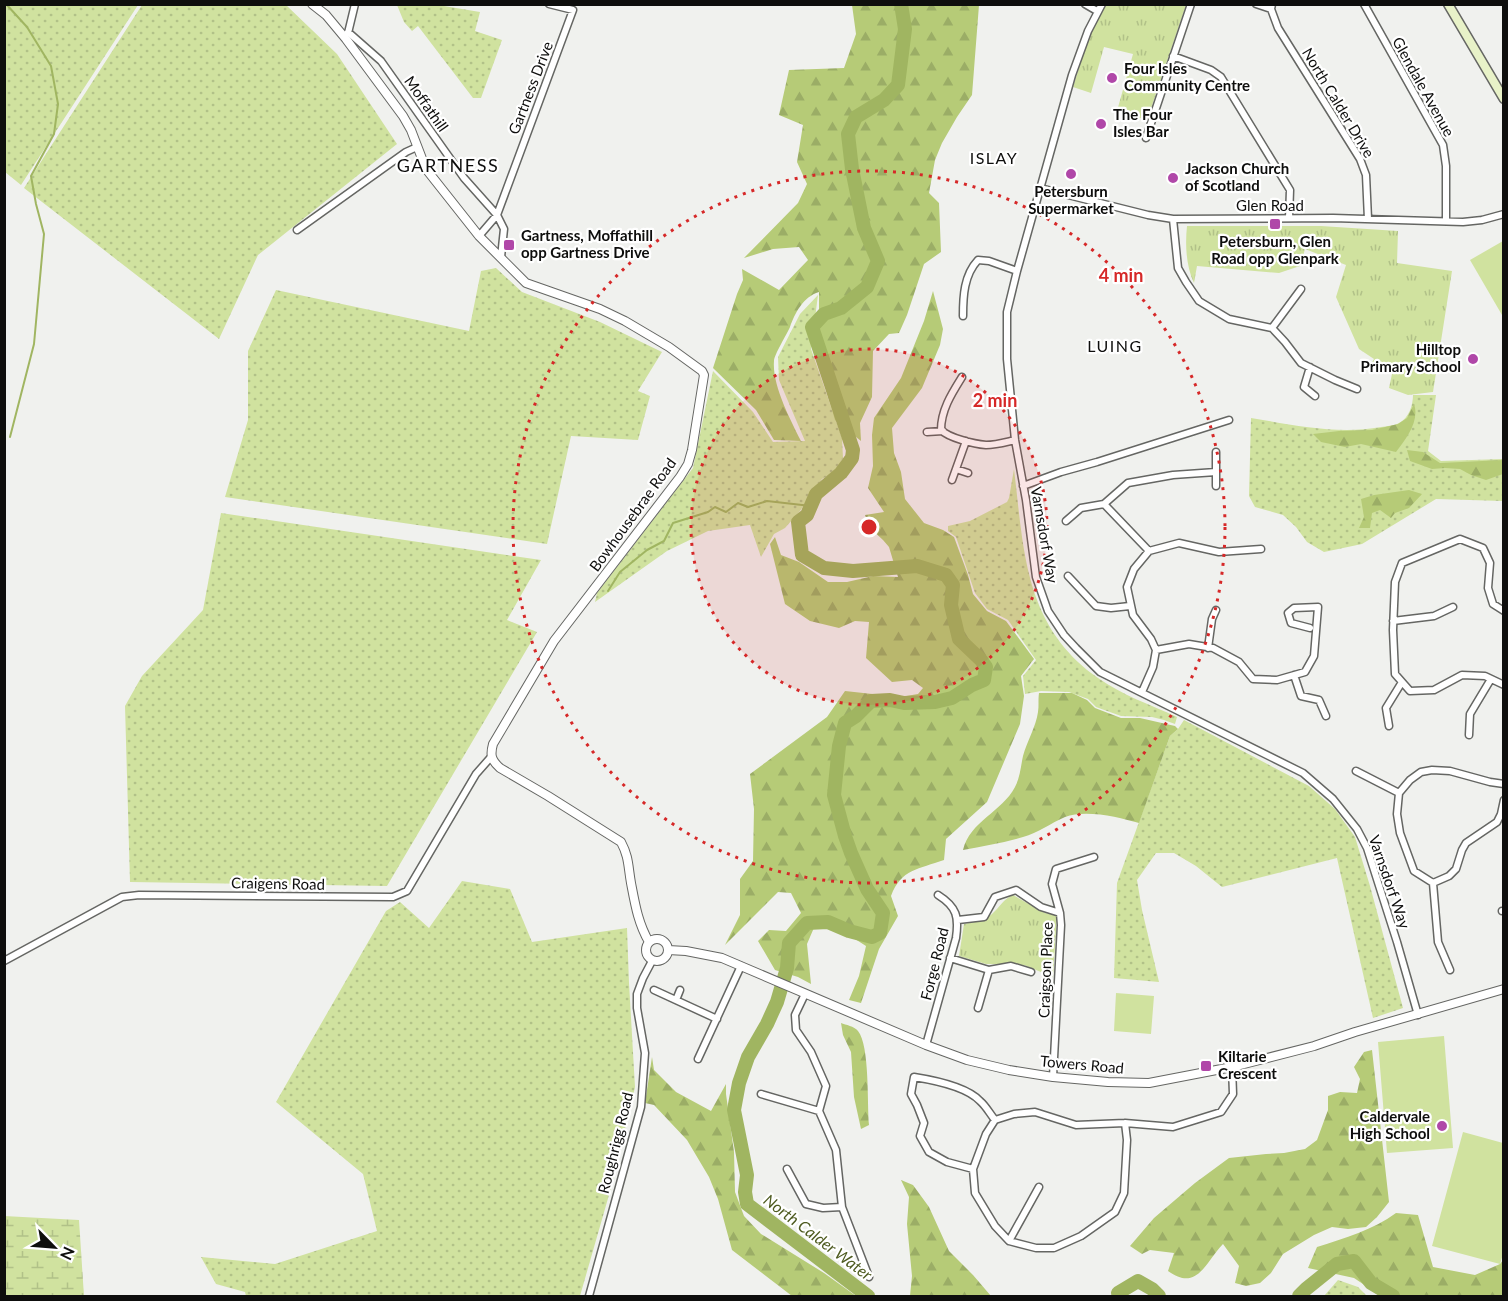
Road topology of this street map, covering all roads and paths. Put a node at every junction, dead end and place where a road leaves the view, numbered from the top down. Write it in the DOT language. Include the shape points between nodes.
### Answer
graph roads {
  1 [pos="312,4"];
  2 [pos="355,4"];
  3 [pos="549,4"];
  4 [pos="1085,4"];
  5 [pos="1102,4"];
  6 [pos="1191,4"];
  7 [pos="1256,4"];
  8 [pos="1364,4"];
  9 [pos="1448,4"];
  10 [pos="1271,7"];
  11 [pos="1097,11"];
  12 [pos="347,36"];
  13 [pos="1173,56"];
  14 [pos="1503,99"];
  15 [pos="1146,138"];
  16 [pos="417,147"];
  17 [pos="1040,188"];
  18 [pos="1503,214"];
  19 [pos="497,215"];
  20 [pos="1289,218"];
  21 [pos="1173,219"];
  22 [pos="1368,219"];
  23 [pos="1446,221"];
  24 [pos="297,230"];
  25 [pos="479,236"];
  26 [pos="501,257"];
  27 [pos="1017,270"];
  28 [pos="1301,289"];
  29 [pos="963,316"];
  30 [pos="1272,328"];
  31 [pos="1310,367"];
  32 [pos="962,377"];
  33 [pos="1357,389"];
  34 [pos="1315,396"];
  35 [pos="1229,420"];
  36 [pos="943,431"];
  37 [pos="927,432"];
  38 [pos="1015,440"];
  39 [pos="966,441"];
  40 [pos="1216,452"];
  41 [pos="956,469"];
  42 [pos="1216,472"];
  43 [pos="968,473"];
  44 [pos="952,480"];
  45 [pos="1023,486"];
  46 [pos="1216,486"];
  47 [pos="1104,504"];
  48 [pos="1066,521"];
  49 [pos="1261,549"];
  50 [pos="1149,551"];
  51 [pos="1068,576"];
  52 [pos="1130,606"];
  53 [pos="1453,607"];
  54 [pos="1216,610"];
  55 [pos="1503,611"];
  56 [pos="1393,621"];
  57 [pos="1310,628"];
  58 [pos="1208,648"];
  59 [pos="1156,650"];
  60 [pos="1294,675"];
  61 [pos="1491,679"];
  62 [pos="1402,682"];
  63 [pos="1503,685"];
  64 [pos="1142,692"];
  65 [pos="1326,716"];
  66 [pos="1389,726"];
  67 [pos="1469,735"];
  68 [pos="491,758"];
  69 [pos="1356,771"];
  70 [pos="1503,784"];
  71 [pos="1399,793"];
  72 [pos="1503,800"];
  73 [pos="1094,858"];
  74 [pos="1433,883"];
  75 [pos="938,895"];
  76 [pos="1060,913"];
  77 [pos="958,920"];
  78 [pos="649,942"];
  79 [pos="668,950"];
  80 [pos="950,958"];
  81 [pos="652,960"];
  82 [pos="4,961"];
  83 [pos="741,966"];
  84 [pos="989,970"];
  85 [pos="1450,970"];
  86 [pos="1031,972"];
  87 [pos="1503,989"];
  88 [pos="654,990"];
  89 [pos="680,990"];
  90 [pos="805,994"];
  91 [pos="676,1000"];
  92 [pos="978,1008"];
  93 [pos="1418,1015"];
  94 [pos="717,1019"];
  95 [pos="926,1045"];
  96 [pos="698,1059"];
  97 [pos="1232,1067"];
  98 [pos="1053,1077"];
  99 [pos="762,1094"];
  100 [pos="819,1111"];
  101 [pos="995,1120"];
  102 [pos="1125,1123"];
  103 [pos="788,1169"];
  104 [pos="973,1169"];
  105 [pos="1039,1187"];
  106 [pos="842,1207"];
  107 [pos="1009,1241"];
  108 [pos="869,1277"];
  109 [pos="589,1296"];
  1 -- 12 [label="street, Bowhousebrae Road"];
  2 -- 12 [label="street"];
  3 -- 19 [label="street, Gartness Drive" via="573,10"];
  4 -- 11 [label="street"];
  5 -- 11 [label="street, Varnsdorf Way"];
  6 -- 13 [label="street"];
  7 -- 10 [label="street"];
  8 -- 23 [label="street, Glendale Avenue" via="1443,145"];
  9 -- 14 [label="main road"];
  10 -- 22 [label="street, North Calder Drive" via="1278,28 1360,159 1366,175"];
  11 -- 17 [label="street, Varnsdorf Way" via="1072,75"];
  12 -- 16 [label="street, Bowhousebrae Road" via="403,116"];
  12 -- 19 [label="street, Moffathill" via="381,61 464,178"];
  13 -- 15 [label="street"];
  13 -- 20 [label="street" via="1221,77 1290,190"];
  16 -- 24 [label="street"];
  16 -- 25 [label="street, Bowhousebrae Road" via="426,169"];
  17 -- 21 [label="street, Glen Road"];
  17 -- 27 [label="street, Varnsdorf Way"];
  18 -- 23 [label="street, Glen Road" via="1482,220"];
  19 -- 25 [label="street, Gartness Drive"];
  19 -- 26 [label="street, Moffathill" via="504,229"];
  20 -- 21 [label="street, Glen Road"];
  20 -- 22 [label="street, Glen Road"];
  21 -- 30 [label="street" via="1178,267 1199,301 1229,319"];
  22 -- 23 [label="street, Glen Road"];
  25 -- 26 [label="street, Bowhousebrae Road"];
  26 -- 68 [label="street, Bowhousebrae Road" via="526,283 625,321 669,347 705,378 688,464 554,641 493,744"];
  27 -- 29 [label="street" via="978,260 970,268 963,294"];
  27 -- 38 [label="street, Varnsdorf Way" via="1007,312"];
  28 -- 30 [label="street"];
  30 -- 31 [label="street" via="1301,363"];
  31 -- 33 [label="street"];
  31 -- 34 [label="street" via="1304,387"];
  32 -- 36 [label="street" via="949,399 941,422"];
  35 -- 45 [label="street"];
  36 -- 37 [label="street"];
  36 -- 39 [label="street"];
  38 -- 39 [label="street" via="986,445"];
  38 -- 45 [label="street, Varnsdorf Way"];
  39 -- 41 [label="street"];
  40 -- 42 [label="street"];
  41 -- 43 [label="street"];
  41 -- 44 [label="street"];
  42 -- 46 [label="street"];
  42 -- 47 [label="street" via="1128,483"];
  45 -- 64 [label="street, Varnsdorf Way" via="1036,577 1048,611 1064,635 1100,672"];
  47 -- 48 [label="street" via="1081,508"];
  47 -- 50 [label="street"];
  49 -- 50 [label="street" via="1219,552 1179,543"];
  50 -- 52 [label="street" via="1134,569 1128,587"];
  51 -- 52 [label="street" via="1096,606"];
  52 -- 59 [label="street"];
  53 -- 56 [label="street" via="1434,616"];
  54 -- 58 [label="street"];
  55 -- 56 [label="street" via="1494,604 1488,588 1490,563 1483,548 1460,539 1402,563 1395,582"];
  56 -- 62 [label="street" via="1395,674"];
  57 -- 60 [label="street" via="1292,622 1288,614 1294,608 1318,607 1314,656 1305,672"];
  58 -- 59 [label="street" via="1189,644"];
  58 -- 60 [label="street" via="1239,662 1253,679 1277,680"];
  59 -- 64 [label="street"];
  60 -- 65 [label="street" via="1301,696 1319,700"];
  61 -- 62 [label="street" via="1462,675 1434,690 1410,691"];
  61 -- 63 [label="street"];
  61 -- 67 [label="street" via="1470,714"];
  62 -- 66 [label="street" via="1386,708"];
  64 -- 93 [label="street, Varnsdorf Way" via="1304,773 1345,812 1367,848"];
  68 -- 78 [label="street" via="500,768 621,842 627,853 640,927"];
  68 -- 82 [label="street, Craigens Road" via="476,774 407,891 393,897 122,897"];
  69 -- 71 [label="street"];
  70 -- 71 [label="street" via="1432,770 1420,772"];
  71 -- 74 [label="street" via="1400,833 1414,871"];
  72 -- 74 [label="street" via="1497,822 1466,843 1456,869"];
  73 -- 76 [label="street, Craigson Place" via="1056,869 1052,884"];
  74 -- 85 [label="street" via="1438,942"];
  75 -- 77 [label="street, Forge Road" via="949,902"];
  76 -- 77 [label="street" via="1041,907 1016,890 995,897 984,917"];
  76 -- 98 [label="street, Craigson Place"];
  77 -- 80 [label="street, Forge Road"];
  78 -- 79 [label="street" via="659,939"];
  78 -- 81 [label="street" via="645,952"];
  79 -- 81 [label="street" via="663,960"];
  79 -- 83 [label="street, Towers Road" via="695,952"];
  80 -- 84 [label="street"];
  80 -- 95 [label="street, Forge Road"];
  81 -- 109 [label="street, Roughrigg Road" via="637,994 645,1053 641,1107"];
  83 -- 90 [label="street, Towers Road"];
  83 -- 94 [label="street"];
  84 -- 86 [label="street" via="1011,966"];
  84 -- 92 [label="street"];
  87 -- 93 [label="street, Towers Road"];
  88 -- 91 [label="street"];
  89 -- 91 [label="street"];
  90 -- 95 [label="street, Towers Road"];
  90 -- 100 [label="street" via="795,1015 796,1030 826,1086"];
  91 -- 94 [label="street"];
  93 -- 97 [label="street, Towers Road"];
  94 -- 96 [label="street"];
  95 -- 98 [label="street, Towers Road" via="967,1060"];
  97 -- 98 [label="street, Towers Road" via="1149,1083"];
  97 -- 102 [label="street" via="1233,1094 1221,1112 1173,1127"];
  99 -- 100 [label="street"];
  100 -- 106 [label="street" via="836,1150"];
  101 -- 102 [label="street" via="1035,1112 1076,1125"];
  101 -- 104 [label="street"];
  101 -- 104 [label="street" via="979,1100 960,1089 914,1077 911,1094 924,1123 920,1136 929,1152"];
  102 -- 107 [label="street" via="1124,1193 1115,1212 1081,1236 1054,1248"];
  103 -- 106 [label="street" via="806,1203 823,1208"];
  104 -- 107 [label="street" via="975,1193"];
  105 -- 107 [label="street"];
  106 -- 108 [label="street"];
}
